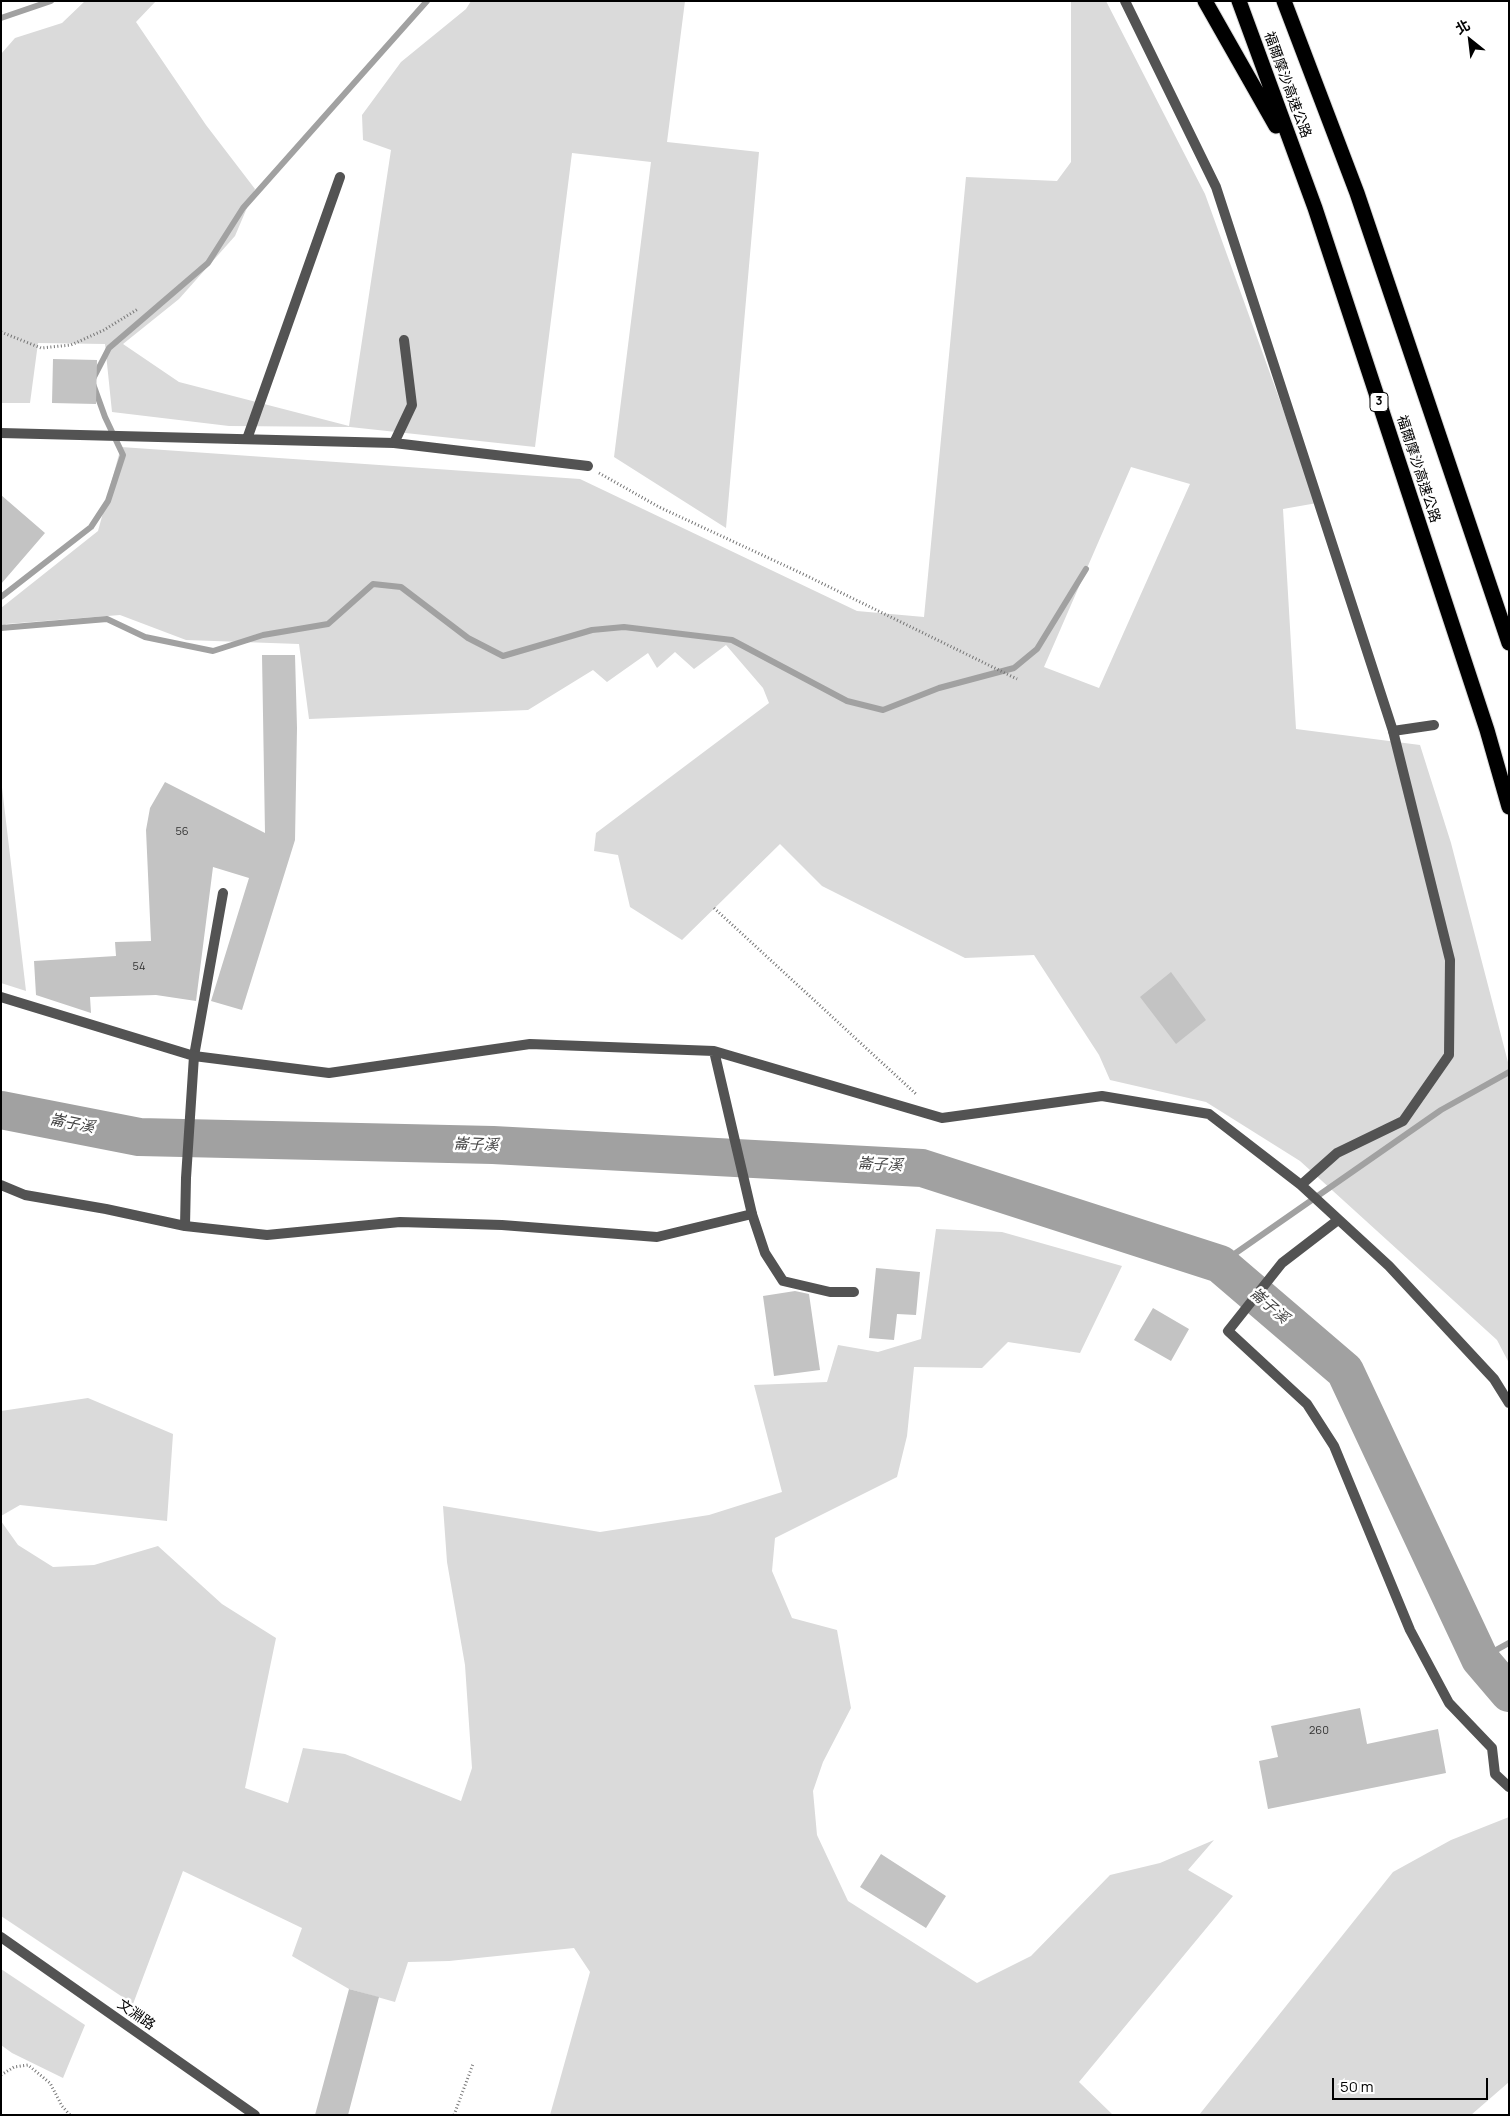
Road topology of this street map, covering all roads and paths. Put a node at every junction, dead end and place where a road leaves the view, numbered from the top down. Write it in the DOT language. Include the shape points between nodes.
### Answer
graph roads {
  1 [pos="1125,1"];
  2 [pos="1206,1"];
  3 [pos="1239,1"];
  4 [pos="1284,1"];
  5 [pos="1296,1"];
  6 [pos="1337,144"];
  7 [pos="1298,164"];
  8 [pos="340,177"];
  9 [pos="138,309"];
  10 [pos="1,332"];
  11 [pos="404,340"];
  12 [pos="1,433"];
  13 [pos="247,439"];
  14 [pos="394,443"];
  15 [pos="588,466"];
  16 [pos="1509,643"];
  17 [pos="1018,679"];
  18 [pos="1434,725"];
  19 [pos="1393,731"];
  20 [pos="1509,807"];
  21 [pos="223,893"];
  22 [pos="714,908"];
  23 [pos="1,997"];
  24 [pos="714,1052"];
  25 [pos="194,1056"];
  26 [pos="920,1097"];
  27 [pos="1,1185"];
  28 [pos="1301,1185"];
  29 [pos="752,1214"];
  30 [pos="1338,1220"];
  31 [pos="185,1226"];
  32 [pos="854,1292"];
  33 [pos="1509,1403"];
  34 [pos="1509,1787"];
  35 [pos="1,1937"];
  36 [pos="473,2064"];
  37 [pos="1,2075"];
  38 [pos="70,2115"];
  39 [pos="255,2115"];
  40 [pos="454,2115"];
  1 -- 19 [label="street" via="1216,187"];
  2 -- 7 [label="highway"];
  3 -- 7 [label="highway, 福爾摩沙高速公路 / 3"];
  4 -- 6 [label="highway, 福爾摩沙高速公路"];
  5 -- 6 [label="highway"];
  6 -- 16 [label="highway, 福爾摩沙高速公路" via="1357,193"];
  7 -- 20 [label="highway, 福爾摩沙高速公路 / 3" via="1487,730"];
  8 -- 13 [label="street"];
  9 -- 10 [label="path" via="71,345 41,348"];
  11 -- 14 [label="street" via="412,405"];
  12 -- 13 [label="street"];
  13 -- 14 [label="street"];
  14 -- 15 [label="street"];
  15 -- 17 [label="path" via="659,508"];
  18 -- 19 [label="street"];
  19 -- 28 [label="street" via="1450,960 1449,1055 1403,1122 1337,1153"];
  21 -- 25 [label="street"];
  22 -- 26 [label="path"];
  23 -- 25 [label="street"];
  24 -- 25 [label="street" via="530,1044 329,1073"];
  24 -- 28 [label="street" via="942,1118 1102,1096 1209,1114"];
  24 -- 29 [label="street"];
  25 -- 31 [label="street"];
  27 -- 31 [label="street" via="25,1195"];
  28 -- 30 [label="street"];
  29 -- 31 [label="street" via="657,1237 502,1225 400,1222 266,1235"];
  29 -- 32 [label="street" via="765,1253 782,1281 830,1292"];
  30 -- 33 [label="street" via="1389,1266 1494,1379"];
  30 -- 34 [label="street" via="1282,1263 1228,1331 1306,1404 1334,1446 1410,1630 1449,1703 1492,1748 1495,1774"];
  35 -- 39 [label="street, 文淵路"];
  36 -- 40 [label="path"];
  37 -- 38 [label="path" via="14,2067 28,2065 50,2083"];
}
